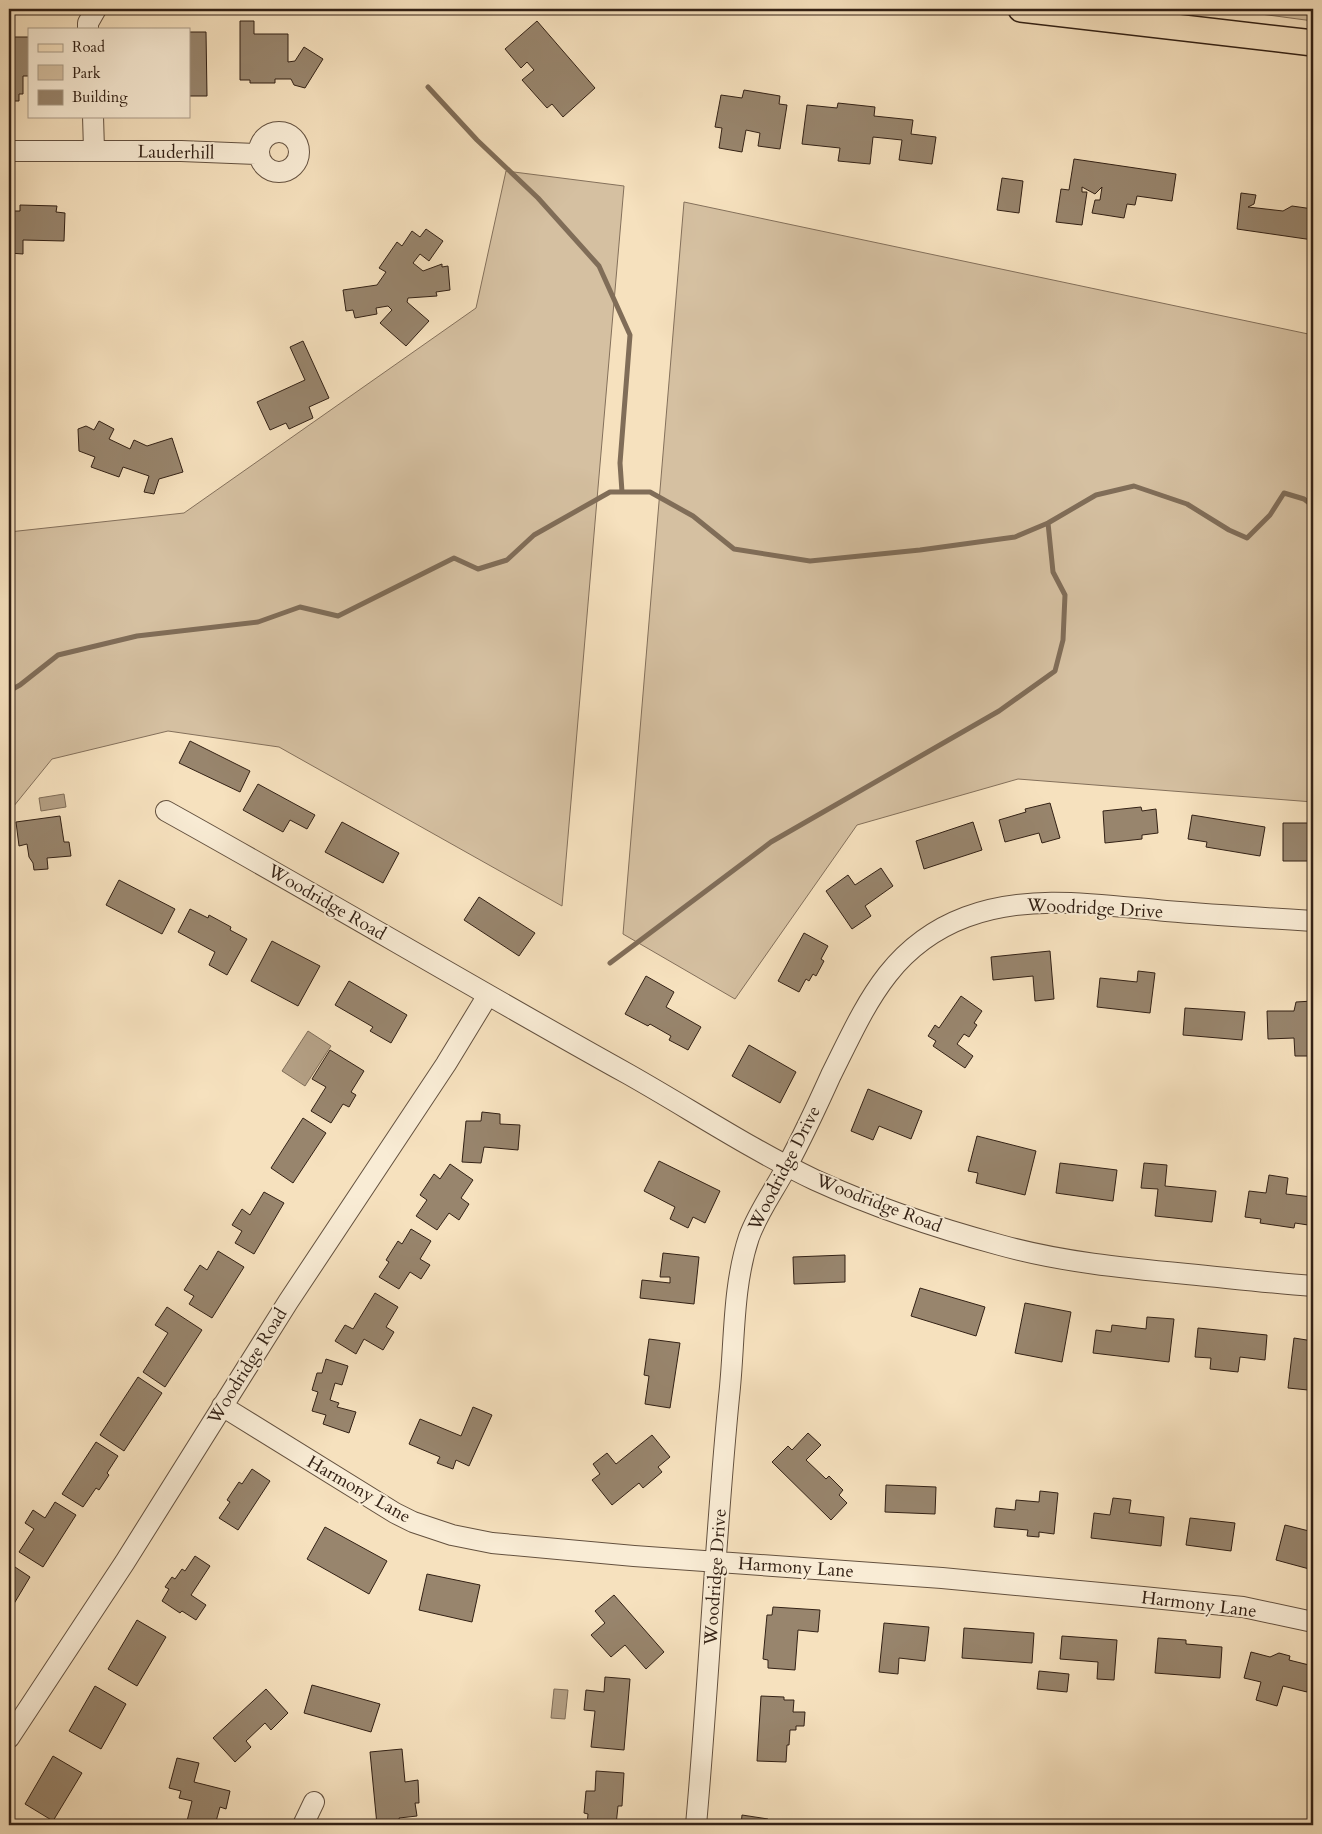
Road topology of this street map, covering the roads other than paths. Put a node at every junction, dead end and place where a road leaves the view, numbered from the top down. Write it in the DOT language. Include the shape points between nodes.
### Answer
graph roads {
  1 [pos="1021,9"];
  2 [pos="1313,43"];
  3 [pos="93,118"];
  4 [pos="94,150"];
  5 [pos="9,151"];
  6 [pos="258,154"];
  7 [pos="166,811"];
  8 [pos="1313,921"];
  9 [pos="488,995"];
  10 [pos="787,1166"];
  11 [pos="1313,1286"];
  12 [pos="222,1406"];
  13 [pos="716,1562"];
  14 [pos="1313,1622"];
  15 [pos="9,1738"];
  16 [pos="314,1802"];
  17 [pos="303,1825"];
  18 [pos="696,1825"];
  1 -- 2 [label="main road"];
  3 -- 4 [label="street"];
  4 -- 5 [label="street, Lauderhill"];
  4 -- 6 [label="street, Lauderhill"];
  7 -- 9 [label="street, Woodridge Road"];
  8 -- 10 [label="street, Woodridge Drive" via="1073,903 1030,903 989,910 950,923 915,945 886,975 864,1008"];
  9 -- 10 [label="street, Woodridge Road"];
  9 -- 12 [label="street, Woodridge Road"];
  10 -- 11 [label="street, Woodridge Road" via="888,1209 1002,1246 1121,1268"];
  10 -- 13 [label="street, Woodridge Drive" via="750,1233 745,1251 738,1291"];
  12 -- 13 [label="street, Harmony Lane" via="395,1513 452,1535 492,1543"];
  12 -- 15 [label="street, Woodridge Road" via="125,1562"];
  13 -- 14 [label="street, Harmony Lane" via="942,1578 1243,1607"];
  13 -- 18 [label="street, Woodridge Drive"];
  16 -- 17 [label="street"];
}
